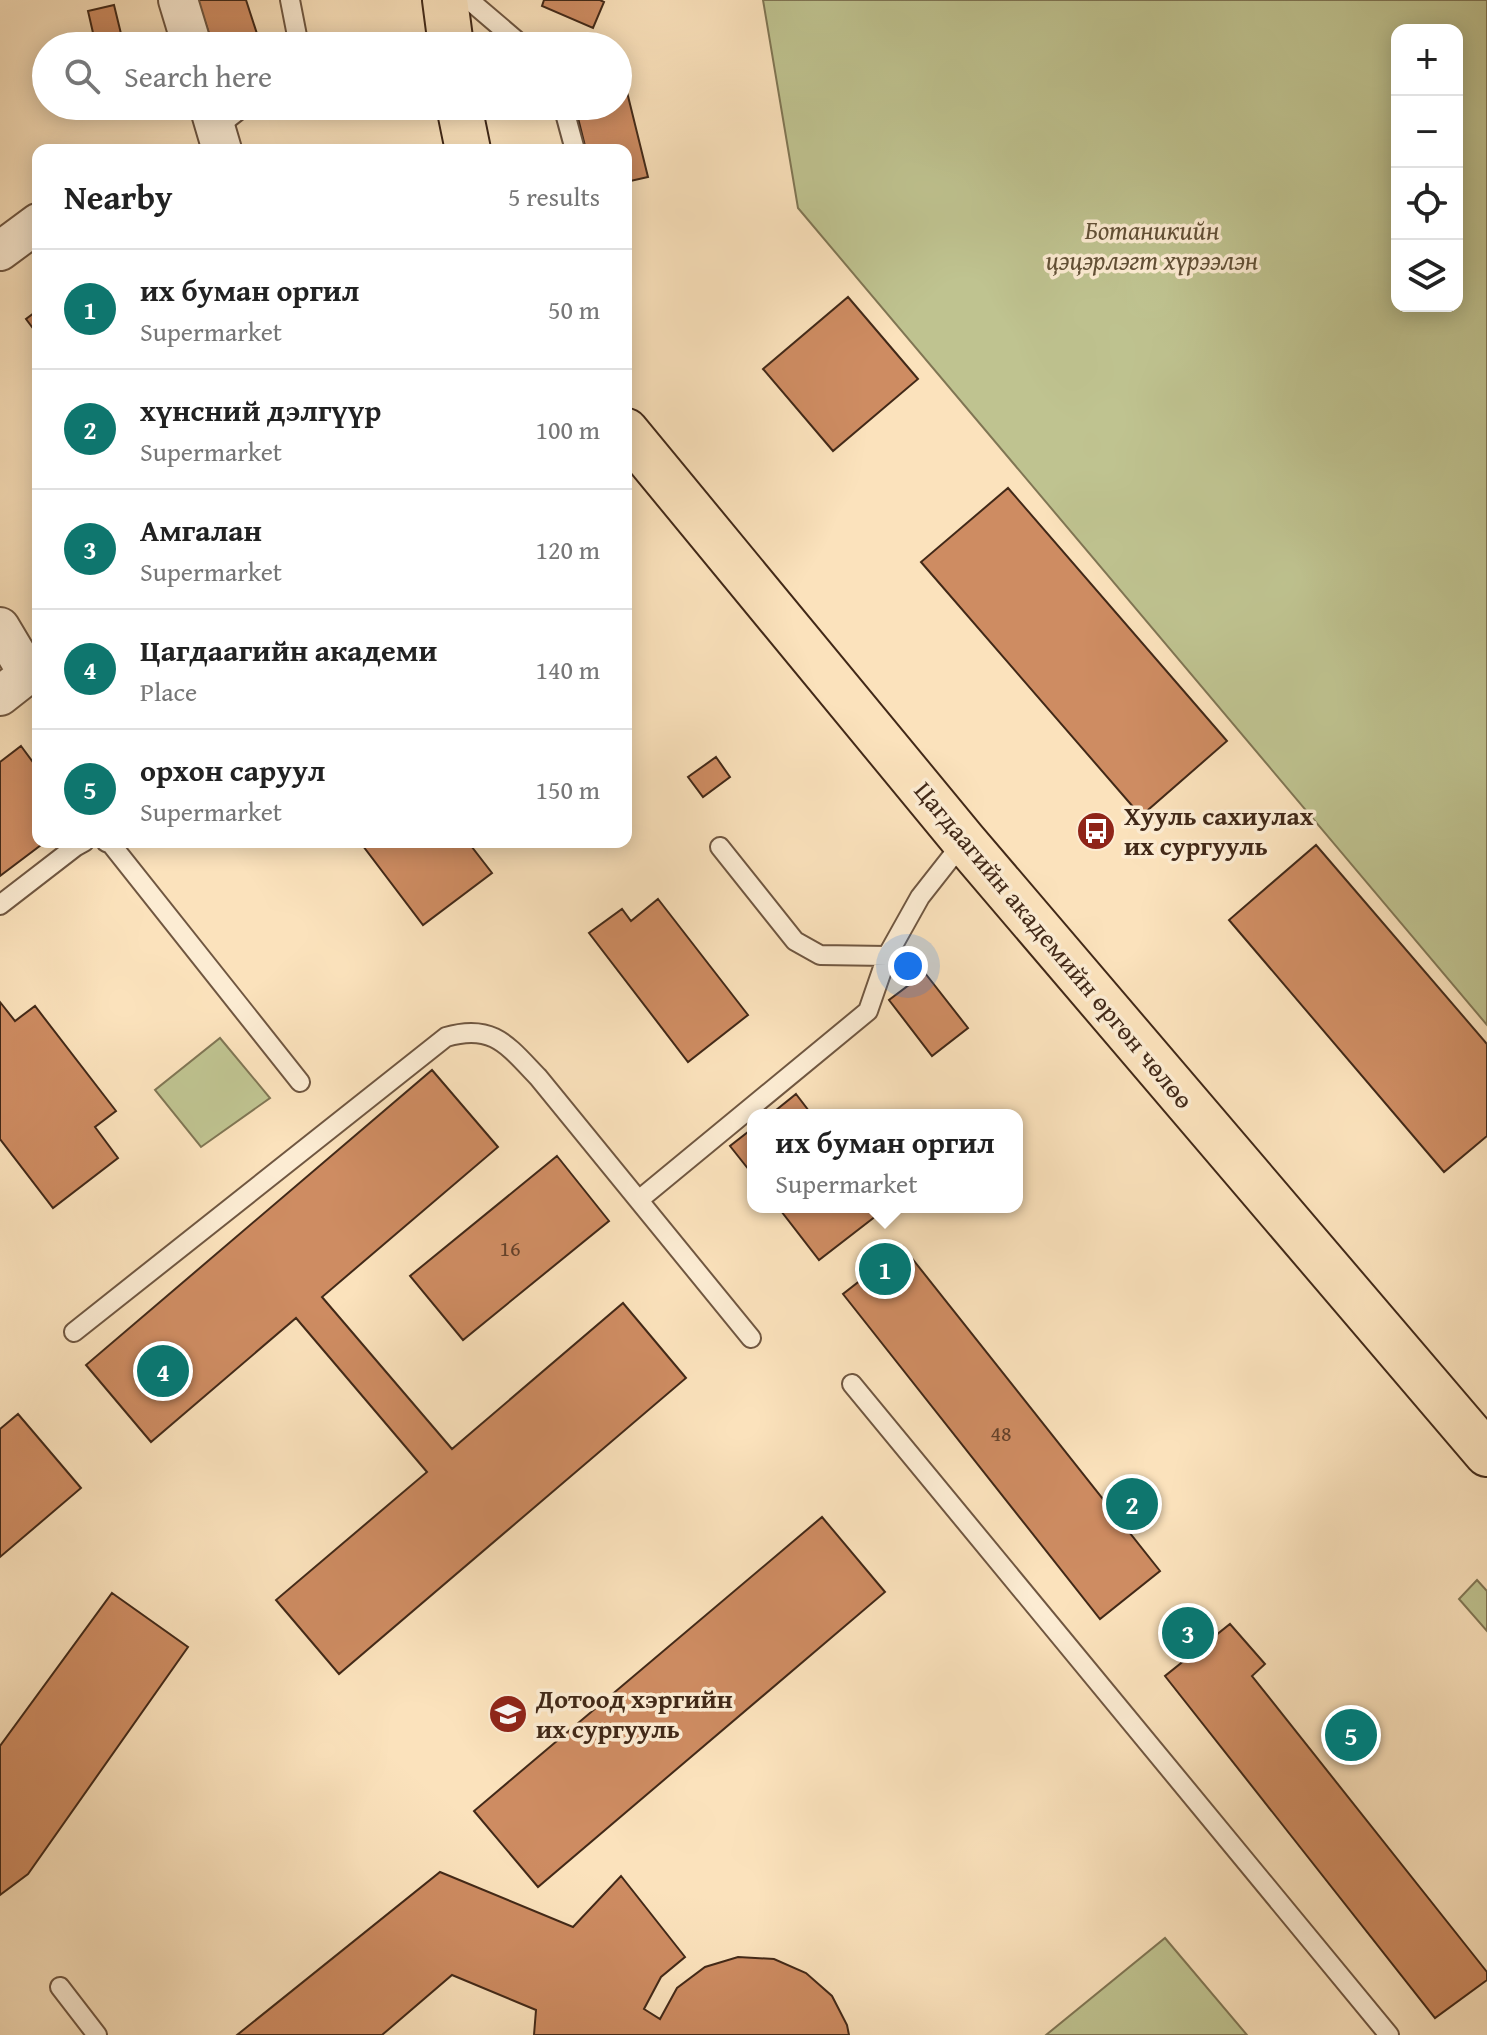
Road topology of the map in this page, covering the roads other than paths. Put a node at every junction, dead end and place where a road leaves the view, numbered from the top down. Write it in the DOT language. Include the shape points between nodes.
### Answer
graph roads {
  1 [pos="178,0"];
  2 [pos="290,0"];
  3 [pos="445,0"];
  4 [pos="469,0"];
  5 [pos="188,32"];
  6 [pos="296,32"];
  7 [pos="449,32"];
  8 [pos="507,32"];
  9 [pos="462,120"];
  10 [pos="567,120"];
  11 [pos="467,144"];
  12 [pos="573,144"];
  13 [pos="32,227"];
  14 [pos="0,251"];
  15 [pos="632,438"];
  16 [pos="0,627"];
  17 [pos="0,696"];
  18 [pos="964,841"];
  19 [pos="720,847"];
  20 [pos="74,848"];
  21 [pos="114,848"];
  22 [pos="0,905"];
  23 [pos="887,956"];
  24 [pos="300,1082"];
  25 [pos="749,1109"];
  26 [pos="747,1111"];
  27 [pos="640,1199"];
  28 [pos="74,1332"];
  29 [pos="751,1338"];
  30 [pos="852,1384"];
  31 [pos="1487,1454"];
  32 [pos="60,1987"];
  33 [pos="97,2035"];
  34 [pos="1389,2035"];
  1 -- 5 [label="street"];
  2 -- 6 [label="lane"];
  3 -- 7 [label="highway"];
  4 -- 8 [label="lane"];
  9 -- 11 [label="highway"];
  10 -- 12 [label="lane"];
  13 -- 14 [label="street"];
  15 -- 18 [label="highway, Цагдаагийн академийн өргөн чөлөө"];
  16 -- 17 [label="street" via="28,674"];
  18 -- 23 [label="lane" via="920,897"];
  18 -- 31 [label="highway, Цагдаагийн академийн өргөн чөлөө"];
  19 -- 23 [label="lane" via="795,941 820,955"];
  20 -- 22 [label="lane"];
  21 -- 24 [label="lane"];
  23 -- 25 [label="lane" via="868,1011"];
  26 -- 27 [label="lane"];
  27 -- 28 [label="lane" via="507,1044 462,1032 446,1037"];
  27 -- 29 [label="lane"];
  30 -- 34 [label="lane"];
  32 -- 33 [label="lane"];
}
